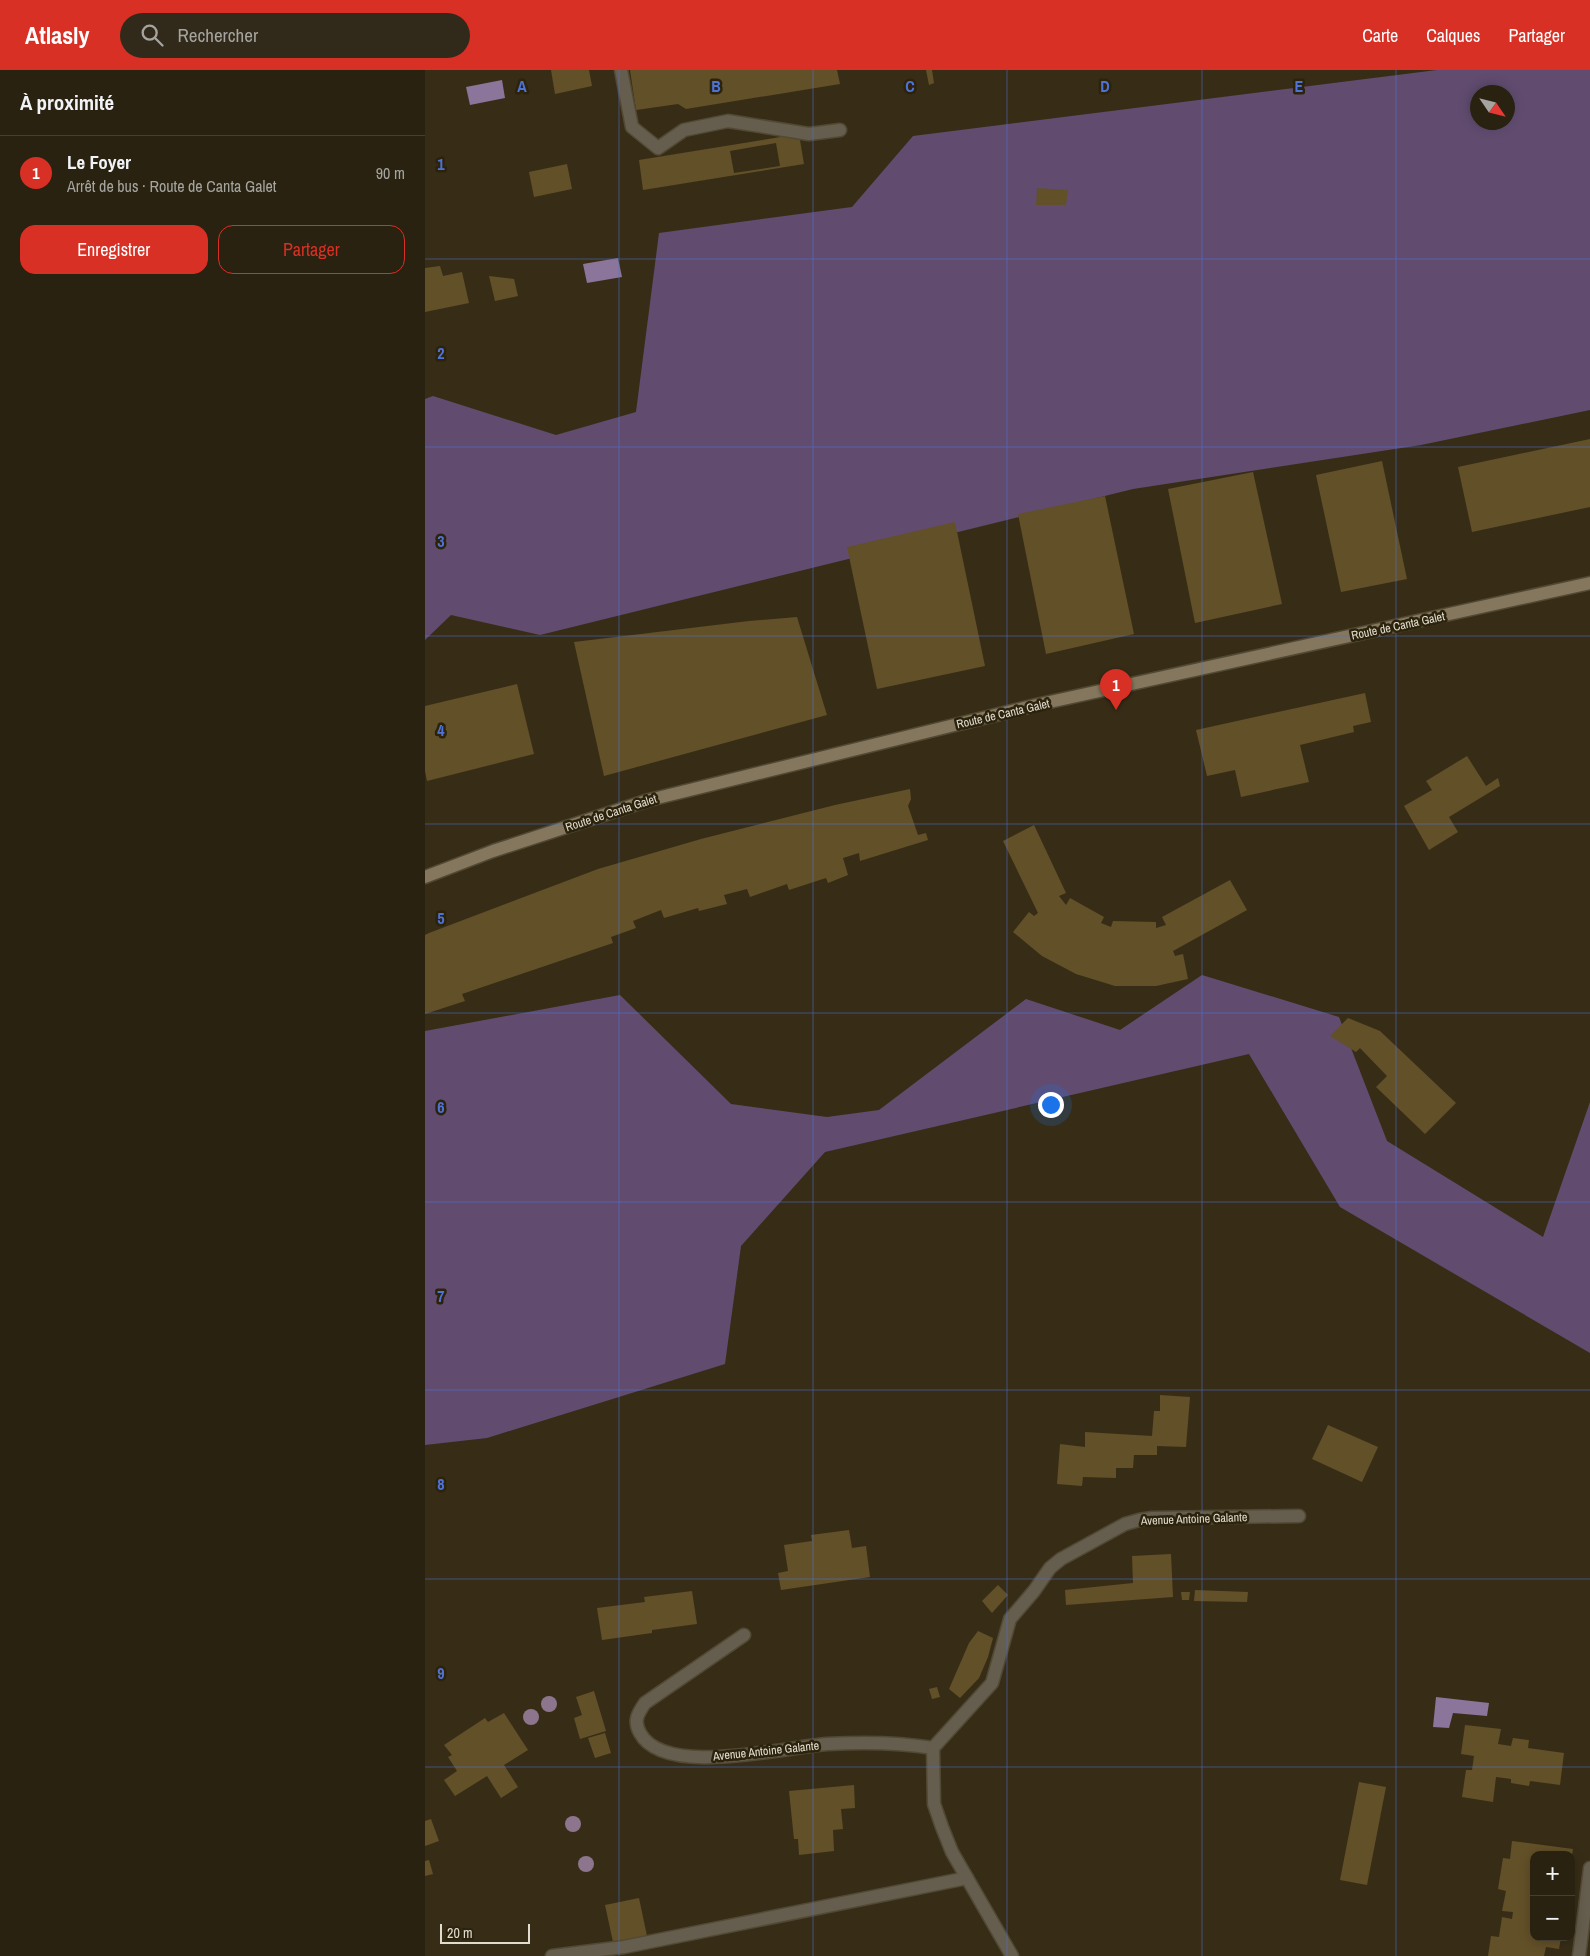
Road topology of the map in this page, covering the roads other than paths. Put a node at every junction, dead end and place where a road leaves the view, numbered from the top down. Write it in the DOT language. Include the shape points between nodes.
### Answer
graph roads {
  1 [pos="621,70"];
  2 [pos="840,130"];
  3 [pos="1590,583"];
  4 [pos="425,877"];
  5 [pos="1299,1516"];
  6 [pos="744,1635"];
  7 [pos="933,1748"];
  8 [pos="1590,1868"];
  9 [pos="967,1878"];
  10 [pos="551,1956"];
  11 [pos="1012,1956"];
  12 [pos="1579,1956"];
  1 -- 2 [label="street" via="632,127 658,148 684,130 728,121 809,134"];
  3 -- 4 [label="main road, Route de Canta Galet" via="1036,706 649,800"];
  5 -- 7 [label="street, Avenue Antoine Galante" via="1139,1520 1125,1524 1061,1559 1050,1568 1010,1619 992,1683"];
  6 -- 7 [label="street, Avenue Antoine Galante" via="645,1703 637,1714 636,1727 643,1739 655,1749 681,1756 720,1758 835,1744 898,1742"];
  7 -- 9 [label="street" via="934,1804 952,1852"];
  8 -- 12 [label="street"];
  9 -- 10 [label="street" via="624,1947"];
  9 -- 11 [label="street"];
}
